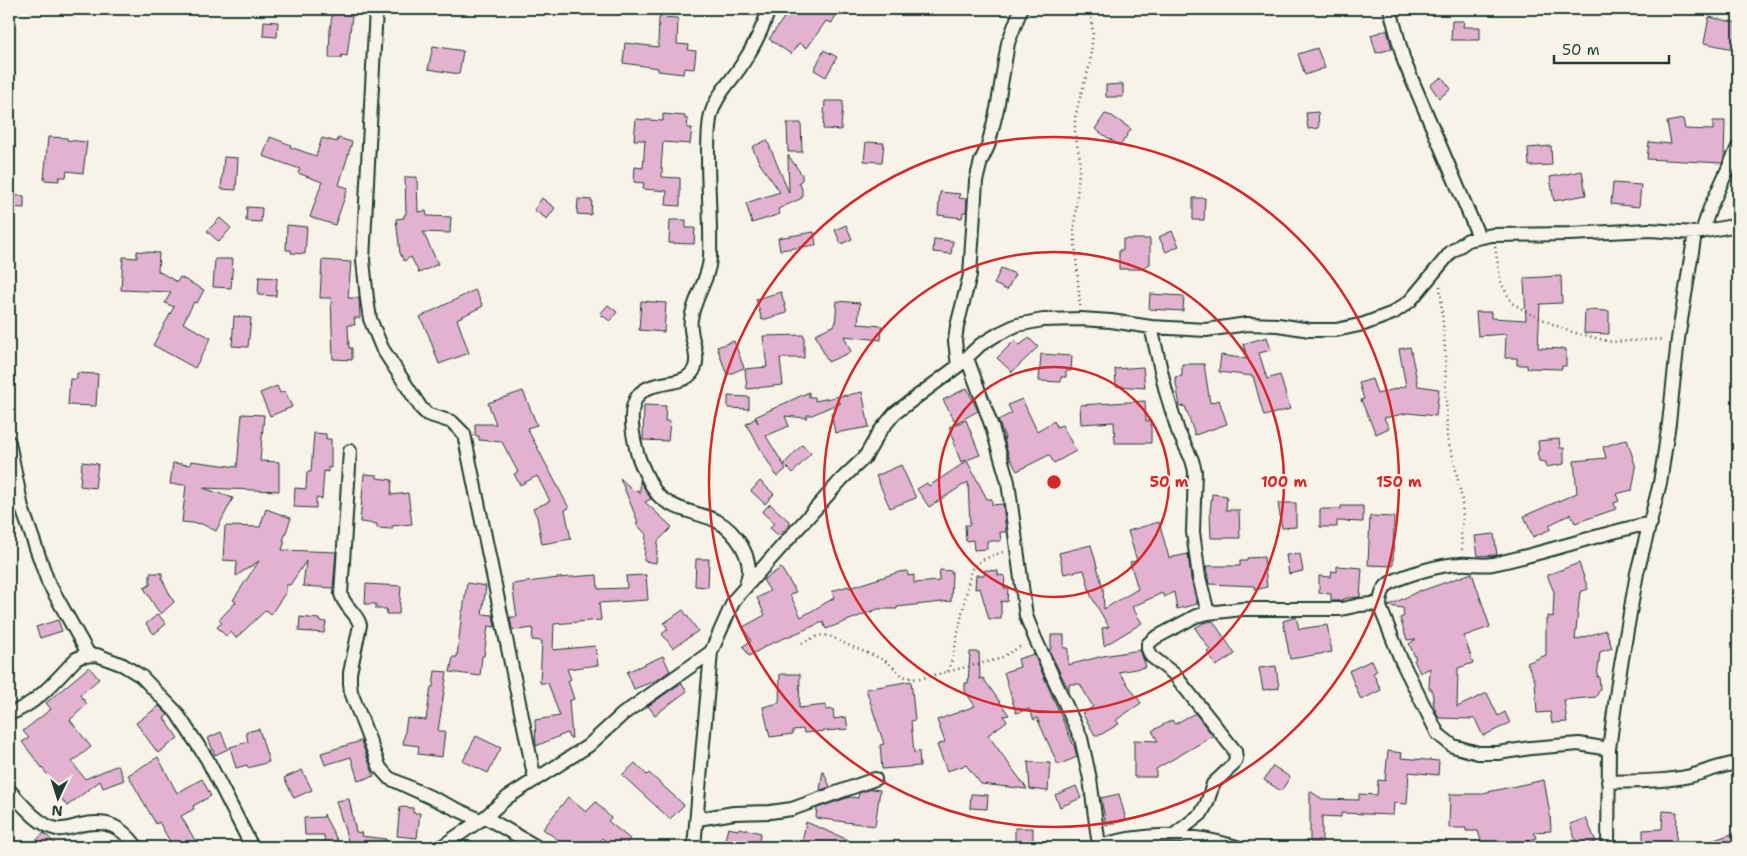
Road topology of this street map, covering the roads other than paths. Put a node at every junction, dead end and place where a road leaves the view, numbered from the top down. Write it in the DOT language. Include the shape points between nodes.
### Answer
graph roads {
  1 [pos="376,9"];
  2 [pos="769,9"];
  3 [pos="1021,9"];
  4 [pos="1390,9"];
  5 [pos="1738,147"];
  6 [pos="1738,225"];
  7 [pos="1698,233"];
  8 [pos="1486,236"];
  9 [pos="1152,327"];
  10 [pos="963,362"];
  11 [pos="9,442"];
  12 [pos="350,451"];
  13 [pos="1651,523"];
  14 [pos="746,586"];
  15 [pos="1380,607"];
  16 [pos="1208,613"];
  17 [pos="711,652"];
  18 [pos="89,655"];
  19 [pos="9,714"];
  20 [pos="1610,749"];
  21 [pos="1738,763"];
  22 [pos="875,779"];
  23 [pos="535,780"];
  24 [pos="1608,782"];
  25 [pos="9,790"];
  26 [pos="482,819"];
  27 [pos="698,819"];
  28 [pos="1174,835"];
  29 [pos="137,847"];
  30 [pos="252,847"];
  31 [pos="442,847"];
  32 [pos="537,847"];
  33 [pos="694,847"];
  34 [pos="1097,847"];
  35 [pos="1237,847"];
  36 [pos="1608,847"];
  1 -- 23 [label="street" via="363,260 370,320 382,348 421,408 427,414 452,422 464,434"];
  2 -- 14 [label="street" via="759,37 724,87 711,114 708,146 710,260 691,319 690,333 696,367 683,379 650,386 637,394 632,420 642,466 659,496 725,526 746,555"];
  3 -- 10 [label="street" via="1008,43 988,146 976,181 970,275 956,326 955,341"];
  4 -- 8 [label="street" via="1404,61"];
  5 -- 7 [label="street"];
  6 -- 7 [label="street"];
  7 -- 8 [label="street" via="1649,230"];
  7 -- 13 [label="street" via="1678,339 1669,423"];
  8 -- 9 [label="street" via="1468,240 1456,248 1410,301 1393,313 1364,324 1336,330 1247,324 1206,330"];
  9 -- 10 [label="street" via="1081,319 1043,320 998,334 980,344"];
  9 -- 16 [label="street" via="1166,392 1195,471 1193,532"];
  10 -- 14 [label="street" via="895,413 865,457"];
  10 -- 34 [label="street" via="992,427 1008,482 1026,616 1081,738 1090,779"];
  11 -- 18 [label="street" via="22,508 48,582"];
  12 -- 26 [label="street" via="341,594 360,625 350,673 352,692 380,768 389,778"];
  13 -- 15 [label="street" via="1508,561 1444,566 1425,571 1390,584 1383,592"];
  13 -- 20 [label="street" via="1629,614"];
  14 -- 17 [label="street" via="734,600"];
  15 -- 16 [label="street" via="1372,604 1341,609 1242,609"];
  15 -- 20 [label="street" via="1402,662 1438,734 1453,746 1478,753 1580,744"];
  16 -- 28 [label="street" via="1196,616 1148,644 1151,656 1174,674 1235,751 1233,765 1213,784 1201,814"];
  17 -- 23 [label="street" via="623,714 588,746"];
  17 -- 27 [label="street"];
  18 -- 19 [label="street" via="76,659 34,701"];
  18 -- 30 [label="street" via="123,665 141,676 176,712 207,759"];
  20 -- 24 [label="street"];
  21 -- 24 [label="street" via="1663,781"];
  22 -- 27 [label="street" via="792,808"];
  23 -- 26 [label="street"];
  24 -- 36 [label="street"];
  25 -- 29 [label="street" via="46,825 58,829 93,822 110,824 124,832"];
  26 -- 31 [label="street"];
  26 -- 32 [label="street"];
  27 -- 33 [label="street"];
  28 -- 34 [label="street"];
  28 -- 35 [label="street" via="1210,839"];
}
